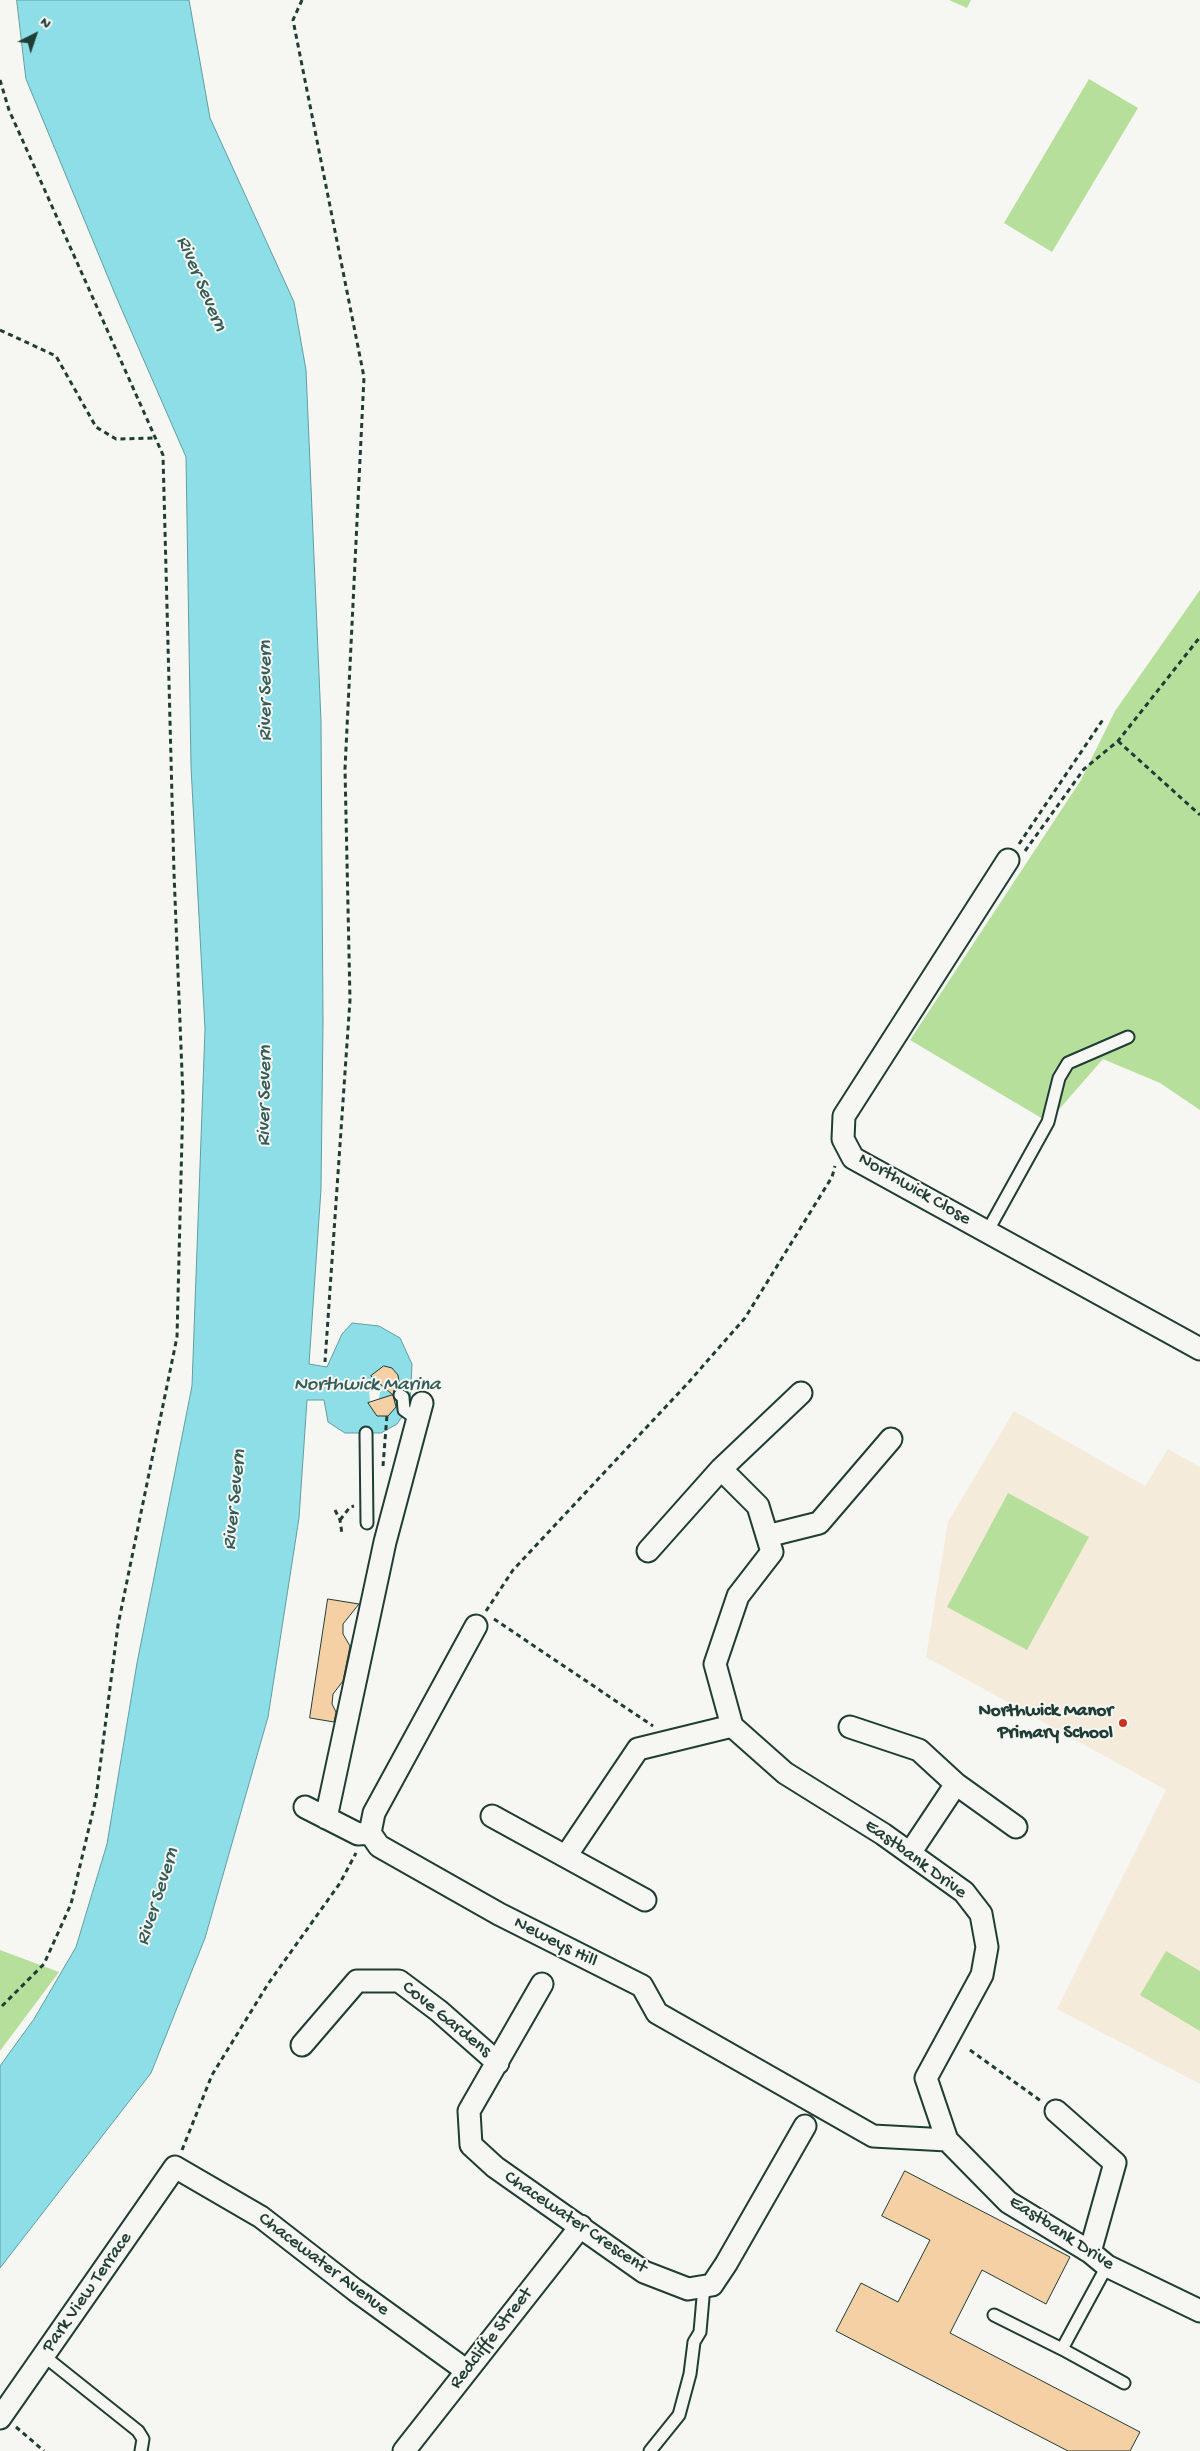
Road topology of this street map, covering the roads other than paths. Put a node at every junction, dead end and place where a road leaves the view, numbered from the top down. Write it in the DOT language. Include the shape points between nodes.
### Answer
graph roads {
  1 [pos="1008,860"];
  2 [pos="1128,1037"];
  3 [pos="987,1232"];
  4 [pos="1200,1349"];
  5 [pos="801,1393"];
  6 [pos="400,1395"];
  7 [pos="420,1411"];
  8 [pos="366,1433"];
  9 [pos="891,1438"];
  10 [pos="721,1469"];
  11 [pos="367,1523"];
  12 [pos="767,1536"];
  13 [pos="648,1551"];
  14 [pos="481,1620"];
  15 [pos="732,1726"];
  16 [pos="850,1727"];
  17 [pos="956,1784"];
  18 [pos="305,1807"];
  19 [pos="492,1816"];
  20 [pos="326,1818"];
  21 [pos="1016,1827"];
  22 [pos="370,1833"];
  23 [pos="910,1853"];
  24 [pos="566,1856"];
  25 [pos="645,1900"];
  26 [pos="542,1984"];
  27 [pos="302,2045"];
  28 [pos="498,2063"];
  29 [pos="1056,2111"];
  30 [pos="805,2126"];
  31 [pos="947,2140"];
  32 [pos="175,2167"];
  33 [pos="581,2226"];
  34 [pos="1090,2252"];
  35 [pos="1107,2266"];
  36 [pos="704,2286"];
  37 [pos="1200,2311"];
  38 [pos="994,2315"];
  39 [pos="1062,2349"];
  40 [pos="44,2356"];
  41 [pos="467,2371"];
  42 [pos="1124,2383"];
  43 [pos="1,2417"];
  44 [pos="141,2451"];
  45 [pos="404,2451"];
  46 [pos="650,2451"];
  1 -- 3 [label="street, Northwick Close" via="844,1116 843,1139 853,1158"];
  2 -- 3 [label="lane" via="1068,1063 1059,1078 1048,1122"];
  3 -- 4 [label="street, Northwick Close"];
  5 -- 10 [label="street"];
  6 -- 7 [label="lane" via="404,1410"];
  7 -- 20 [label="street" via="386,1542"];
  8 -- 11 [label="lane"];
  9 -- 12 [label="street" via="819,1523"];
  10 -- 12 [label="street" via="758,1506"];
  10 -- 13 [label="street"];
  12 -- 15 [label="street" via="772,1552 738,1596 715,1664"];
  14 -- 22 [label="street" via="374,1813"];
  15 -- 23 [label="street, Eastbank Drive" via="784,1773"];
  15 -- 24 [label="street" via="638,1749"];
  16 -- 17 [label="street" via="919,1750"];
  17 -- 21 [label="street"];
  17 -- 23 [label="street"];
  18 -- 20 [label="street"];
  19 -- 24 [label="street"];
  20 -- 22 [label="street" via="358,1834"];
  22 -- 31 [label="street, Neweys Hill" via="379,1846 499,1914 642,1986 656,2013 873,2136"];
  23 -- 31 [label="street, Eastbank Drive" via="964,1892 981,1914 987,1947 982,1975 926,2078"];
  24 -- 25 [label="street"];
  26 -- 28 [label="street, Chacewater Crescent"];
  27 -- 28 [label="street, Cove Gardens" via="357,1981 399,1981"];
  28 -- 33 [label="street, Chacewater Crescent" via="468,2111 471,2145 495,2167"];
  29 -- 34 [label="street" via="1115,2163"];
  30 -- 36 [label="street" via="726,2264 712,2284"];
  31 -- 34 [label="street, Eastbank Drive" via="1008,2202"];
  32 -- 40 [label="street, Park View Terrace"];
  32 -- 41 [label="street, Chacewater Avenue" via="261,2217"];
  33 -- 36 [label="street, Chacewater Crescent" via="644,2272 688,2289"];
  33 -- 41 [label="street, Redcliffe Street"];
  34 -- 35 [label="street, Eastbank Drive"];
  35 -- 37 [label="street, Eastbank Drive"];
  35 -- 39 [label="lane"];
  36 -- 46 [label="lane" via="700,2332 694,2342 690,2374 679,2415"];
  38 -- 39 [label="lane"];
  39 -- 42 [label="lane"];
  40 -- 43 [label="street, Park View Terrace"];
  40 -- 44 [label="lane" via="138,2431 143,2438"];
  41 -- 45 [label="street, Redcliffe Street"];
}
